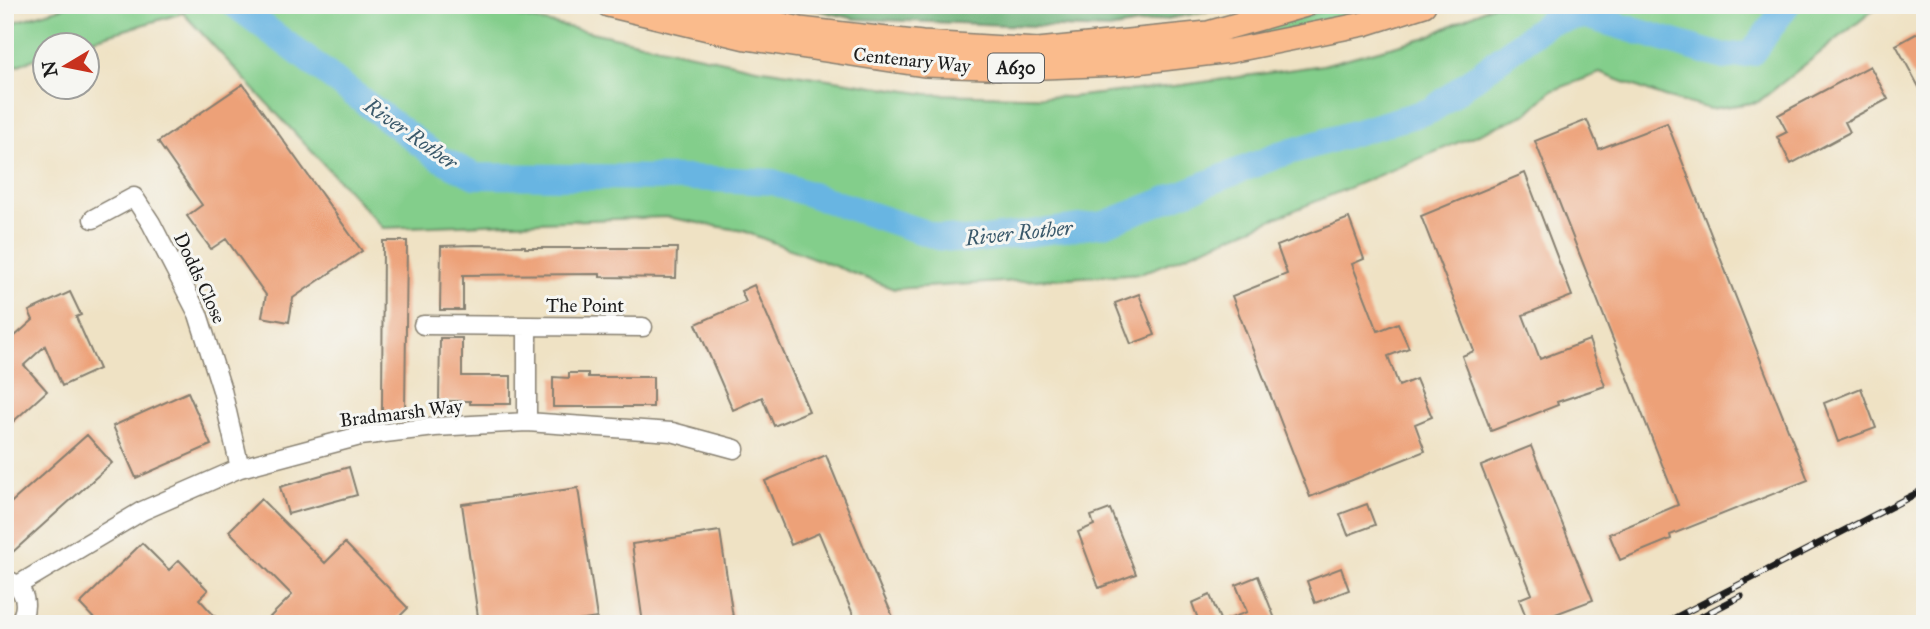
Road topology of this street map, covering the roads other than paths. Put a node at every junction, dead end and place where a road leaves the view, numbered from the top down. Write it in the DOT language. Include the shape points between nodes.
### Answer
graph roads {
  1 [pos="608,5"];
  2 [pos="696,5"];
  3 [pos="1306,5"];
  4 [pos="1424,5"];
  5 [pos="93,219"];
  6 [pos="422,325"];
  7 [pos="527,326"];
  8 [pos="643,327"];
  9 [pos="527,422"];
  10 [pos="735,449"];
  11 [pos="240,468"];
  12 [pos="12,582"];
  13 [pos="17,624"];
  1 -- 4 [label="main road, Centenary Way / A630" via="746,38 924,65 1019,68 1120,64 1230,51 1364,24"];
  2 -- 3 [label="main road, Centenary Way / A630" via="800,29 1038,50 1208,33"];
  5 -- 11 [label="street, Dodds Close" via="134,197 151,223 198,314"];
  6 -- 7 [label="street, The Point"];
  7 -- 8 [label="street, The Point"];
  7 -- 9 [label="street, The Point"];
  9 -- 10 [label="street, Bradmarsh Way" via="672,432"];
  9 -- 11 [label="street, Bradmarsh Way" via="360,436"];
  11 -- 12 [label="street, Bradmarsh Way" via="142,511"];
  12 -- 13 [label="street" via="26,598 25,612"];
}
